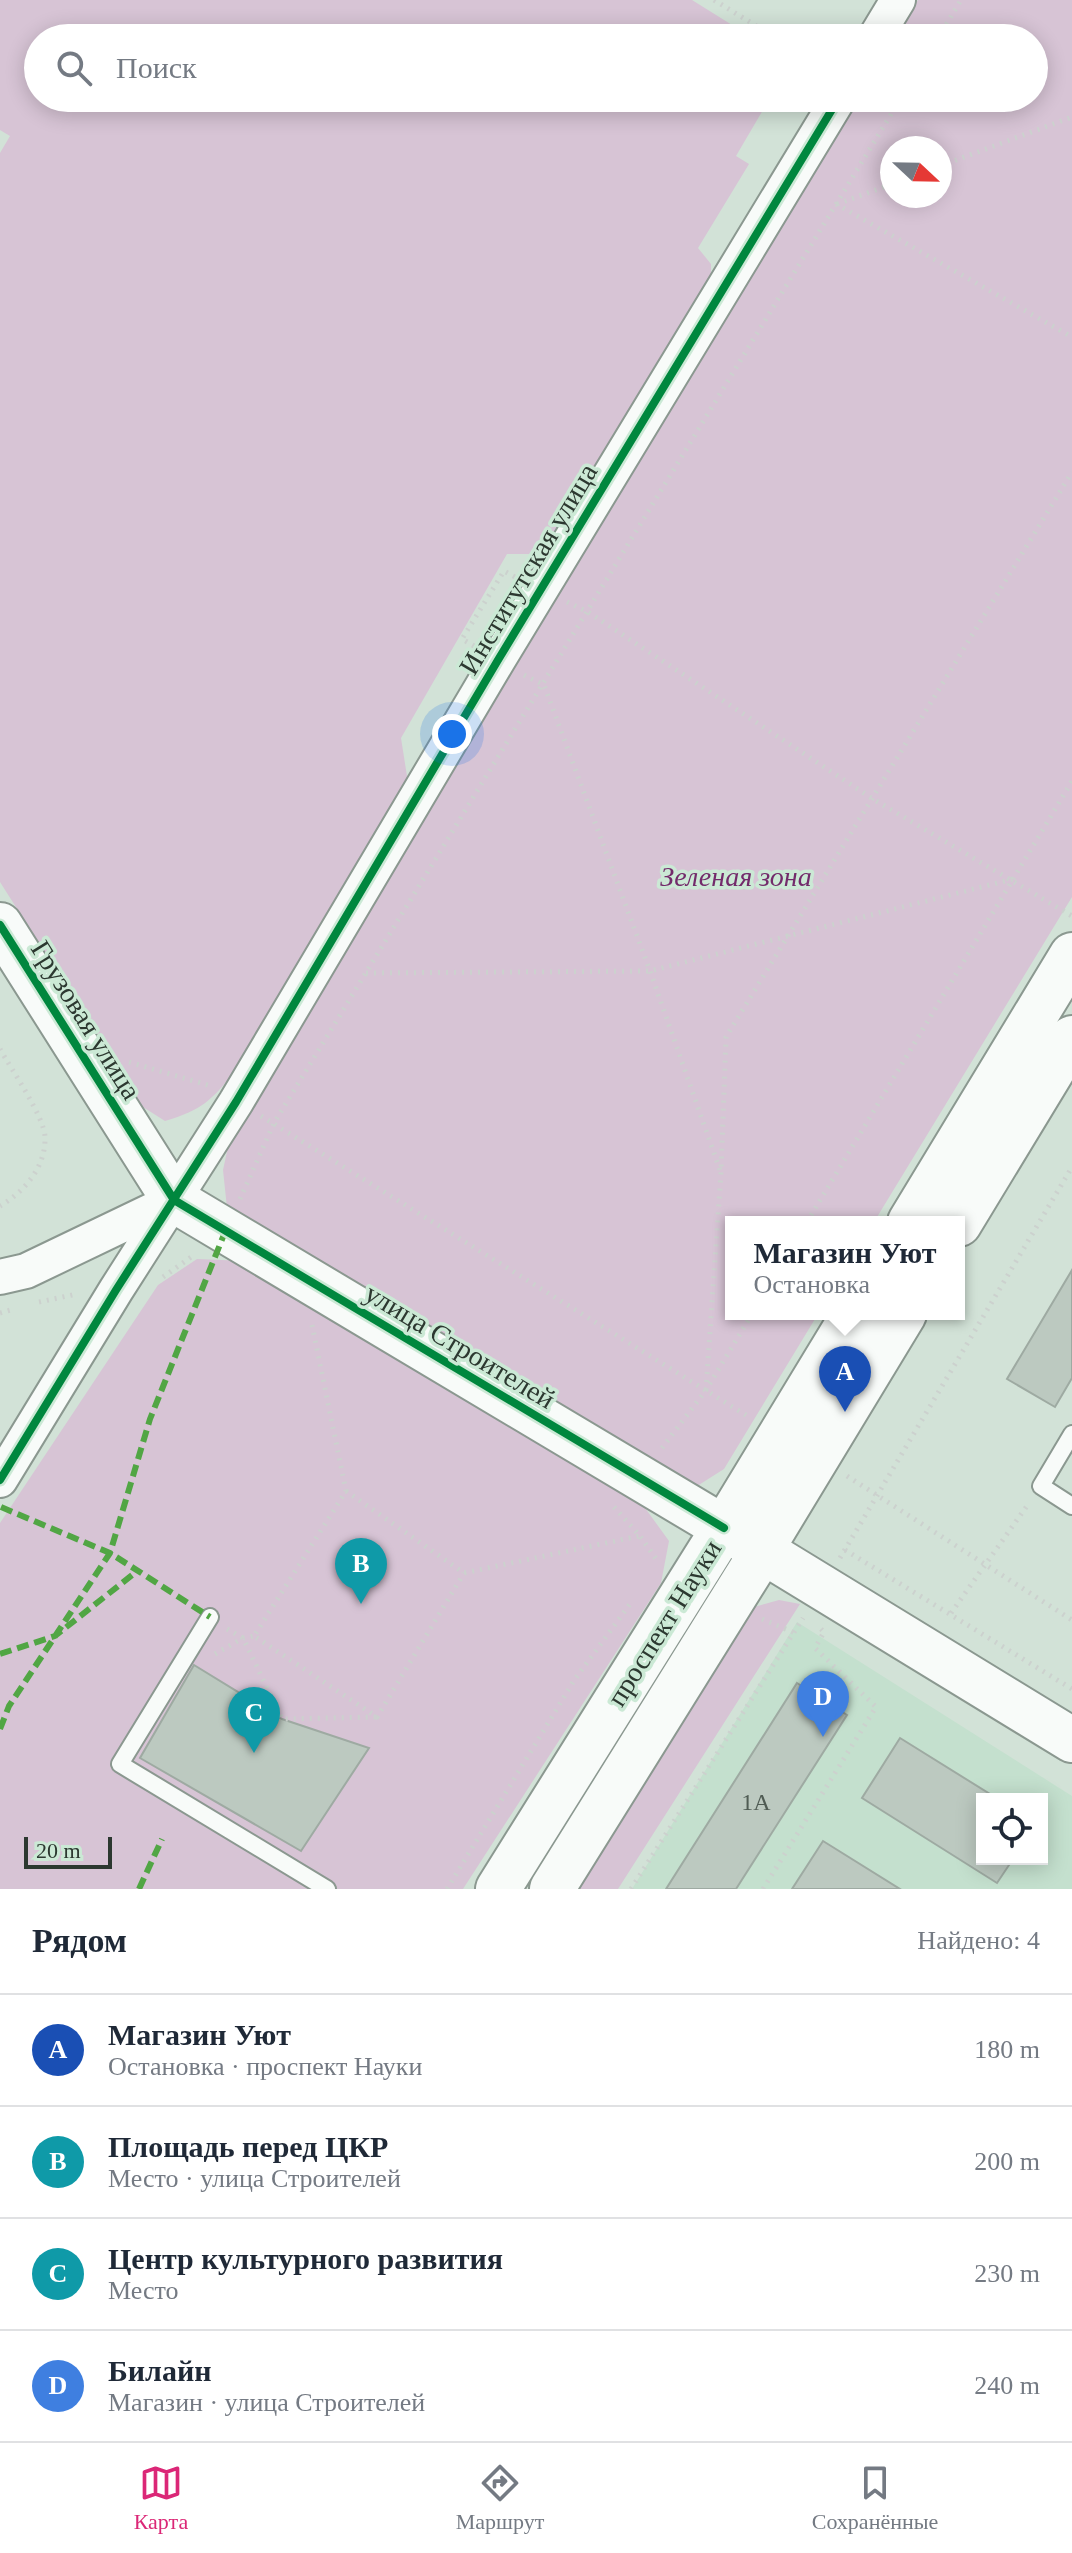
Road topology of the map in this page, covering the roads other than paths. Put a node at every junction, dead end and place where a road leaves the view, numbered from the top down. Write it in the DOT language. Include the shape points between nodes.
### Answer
graph roads {
  1 [pos="898,0"];
  2 [pos="883,24"];
  3 [pos="831,112"];
  4 [pos="0,925"];
  5 [pos="1072,955"];
  6 [pos="1072,1038"];
  7 [pos="171,1201"];
  8 [pos="914,1216"];
  9 [pos="964,1216"];
  10 [pos="0,1277"];
  11 [pos="850,1320"];
  12 [pos="900,1320"];
  13 [pos="1072,1434"];
  14 [pos="0,1480"];
  15 [pos="1072,1506"];
  16 [pos="722,1531"];
  17 [pos="760,1553"];
  18 [pos="210,1617"];
  19 [pos="1072,1740"];
  20 [pos="327,1889"];
  21 [pos="498,1889"];
  22 [pos="552,1889"];
  1 -- 2 [label="street"];
  3 -- 7 [label="street, Институтская улица" via="236,1102"];
  4 -- 7 [label="main road, Грузовая улица"];
  5 -- 8 [label="main road"];
  6 -- 9 [label="main road"];
  7 -- 10 [label="street" via="26,1271"];
  7 -- 14 [label="street, Институтская улица"];
  7 -- 16 [label="main road, улица Строителей"];
  7 -- 16 [label="main road, улица Строителей"];
  11 -- 16 [label="main road, проспект Науки"];
  12 -- 17 [label="main road, проспект Науки"];
  13 -- 15 [label="lane" via="1041,1486"];
  16 -- 17 [label="main road, улица Строителей"];
  16 -- 21 [label="main road, проспект Науки"];
  17 -- 19 [label="main road, улица Строителей" via="813,1603"];
  17 -- 22 [label="main road, проспект Науки"];
  18 -- 20 [label="lane" via="120,1764"];
}
